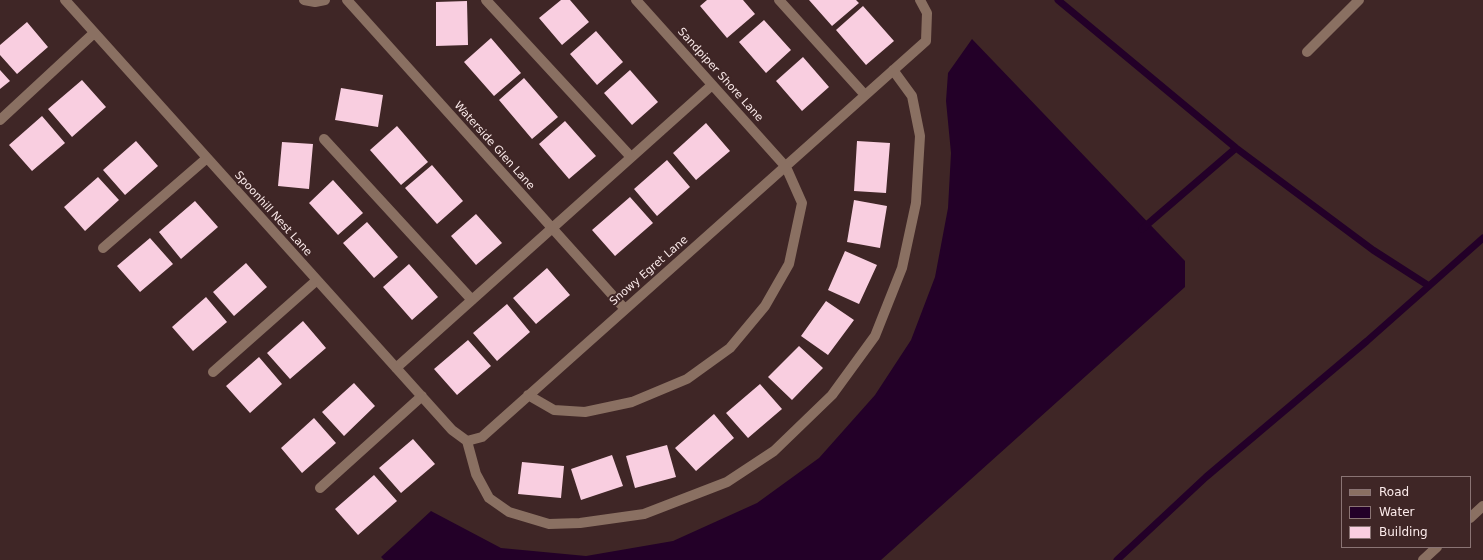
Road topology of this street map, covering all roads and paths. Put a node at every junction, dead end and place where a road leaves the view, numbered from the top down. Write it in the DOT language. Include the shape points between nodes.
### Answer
graph roads {
  1 [pos="65,0"];
  2 [pos="304,0"];
  3 [pos="325,0"];
  4 [pos="347,0"];
  5 [pos="486,0"];
  6 [pos="636,0"];
  7 [pos="779,0"];
  8 [pos="920,0"];
  9 [pos="1359,0"];
  10 [pos="94,33"];
  11 [pos="1307,52"];
  12 [pos="893,70"];
  13 [pos="712,84"];
  14 [pos="865,95"];
  15 [pos="0,120"];
  16 [pos="324,139"];
  17 [pos="631,157"];
  18 [pos="207,158"];
  19 [pos="786,167"];
  20 [pos="552,228"];
  21 [pos="103,248"];
  22 [pos="317,280"];
  23 [pos="472,300"];
  24 [pos="624,308"];
  25 [pos="396,368"];
  26 [pos="213,372"];
  27 [pos="528,395"];
  28 [pos="422,396"];
  29 [pos="467,441"];
  30 [pos="320,488"];
  31 [pos="1483,506"];
  32 [pos="1471,517"];
  33 [pos="1436,548"];
  34 [pos="1423,560"];
  1 -- 10 [label="street, Spoonhill Nest Lane"];
  2 -- 3 [label="street"];
  4 -- 20 [label="street, Waterside Glen Lane"];
  5 -- 17 [label="street"];
  6 -- 13 [label="street, Sandpiper Shore Lane"];
  7 -- 14 [label="street"];
  8 -- 12 [label="street, Snowy Egret Lane" via="927,13 926,41"];
  9 -- 11 [label="street"];
  10 -- 15 [label="street"];
  10 -- 18 [label="street, Spoonhill Nest Lane"];
  12 -- 14 [label="street, Snowy Egret Lane"];
  12 -- 29 [label="street" via="912,96 920,136 916,203 902,268 875,336 832,395 774,451 727,482 644,514 580,523 549,524 509,512 489,498 476,474"];
  13 -- 17 [label="street"];
  13 -- 19 [label="street, Sandpiper Shore Lane"];
  14 -- 19 [label="street, Snowy Egret Lane"];
  16 -- 23 [label="street"];
  17 -- 20 [label="street"];
  18 -- 21 [label="street"];
  18 -- 22 [label="street, Spoonhill Nest Lane"];
  19 -- 24 [label="street, Snowy Egret Lane"];
  19 -- 27 [label="street" via="802,203 789,264 765,306 730,348 687,379 632,402 585,412 554,410"];
  20 -- 23 [label="street"];
  20 -- 24 [label="street, Waterside Glen Lane"];
  22 -- 25 [label="street, Spoonhill Nest Lane"];
  22 -- 26 [label="street"];
  23 -- 25 [label="street"];
  24 -- 27 [label="street, Snowy Egret Lane"];
  25 -- 28 [label="street, Spoonhill Nest Lane"];
  27 -- 29 [label="street, Snowy Egret Lane" via="482,437"];
  28 -- 29 [label="street, Spoonhill Nest Lane" via="452,430"];
  28 -- 30 [label="street"];
  31 -- 32 [label="street"];
  33 -- 34 [label="street"];
}
